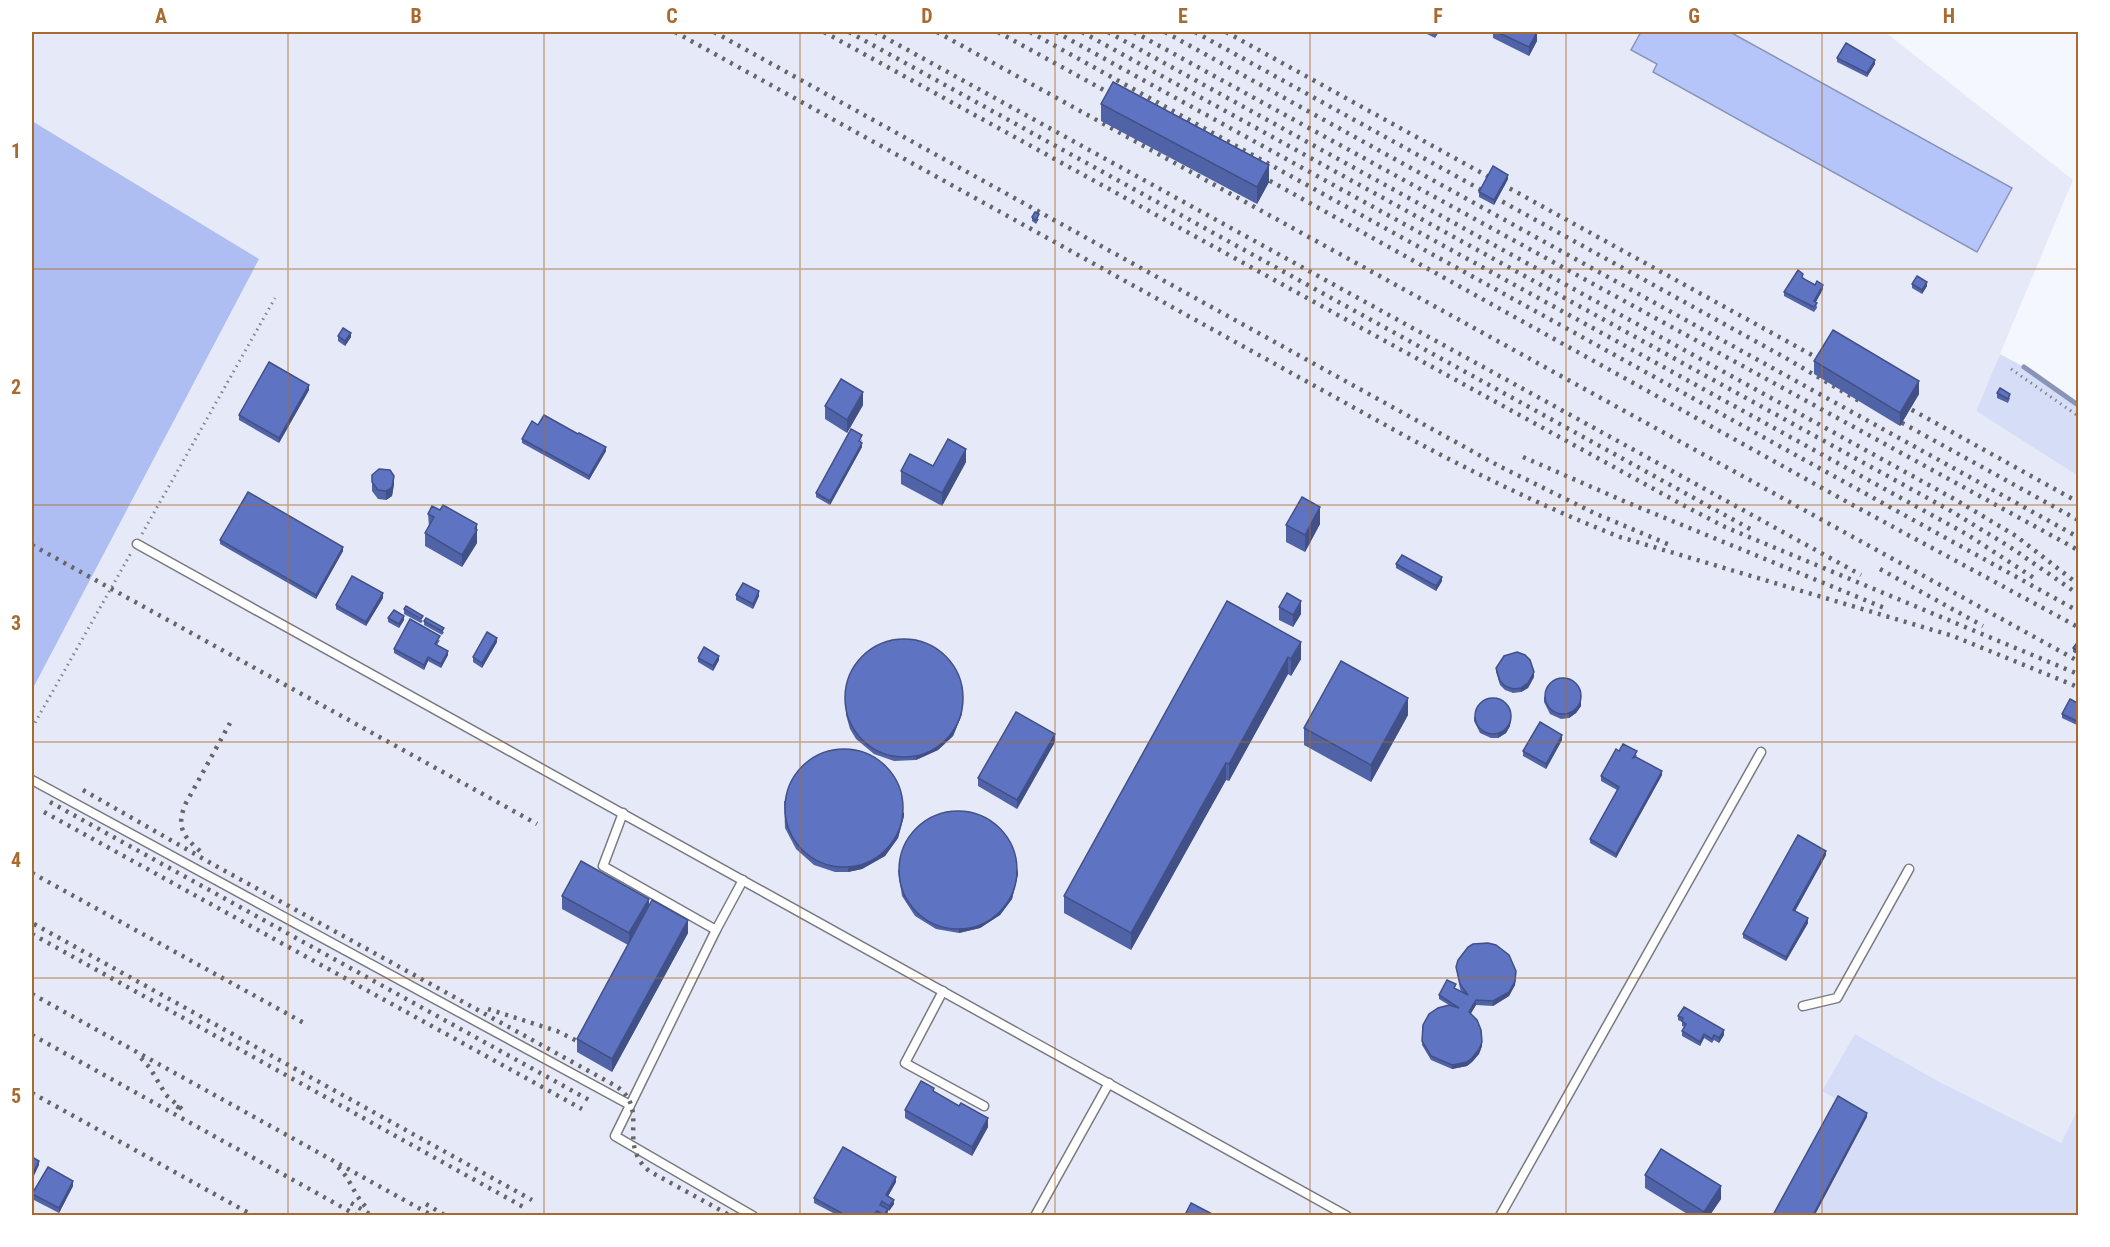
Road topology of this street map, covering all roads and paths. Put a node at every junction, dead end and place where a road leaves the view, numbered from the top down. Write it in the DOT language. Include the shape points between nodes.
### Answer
graph roads {
  1 [pos="275,298"];
  2 [pos="2011,369"];
  3 [pos="2079,416"];
  4 [pos="137,544"];
  5 [pos="32,728"];
  6 [pos="1761,752"];
  7 [pos="32,780"];
  8 [pos="623,813"];
  9 [pos="1909,869"];
  10 [pos="743,880"];
  11 [pos="716,930"];
  12 [pos="943,991"];
  13 [pos="1803,1006"];
  14 [pos="1109,1083"];
  15 [pos="630,1105"];
  16 [pos="984,1106"];
  17 [pos="753,1215"];
  18 [pos="1035,1215"];
  19 [pos="1347,1215"];
  20 [pos="1500,1215"];
  1 -- 4 [label="path"];
  2 -- 3 [label="path"];
  4 -- 5 [label="path"];
  4 -- 8 [label="lane"];
  6 -- 20 [label="lane"];
  7 -- 15 [label="lane"];
  8 -- 10 [label="lane"];
  8 -- 11 [label="lane" via="603,866"];
  9 -- 13 [label="lane" via="1837,998"];
  10 -- 11 [label="lane"];
  10 -- 12 [label="lane"];
  11 -- 15 [label="lane"];
  12 -- 14 [label="lane"];
  12 -- 16 [label="lane" via="905,1063"];
  14 -- 18 [label="lane"];
  14 -- 19 [label="lane"];
  15 -- 17 [label="lane" via="615,1136"];
}
